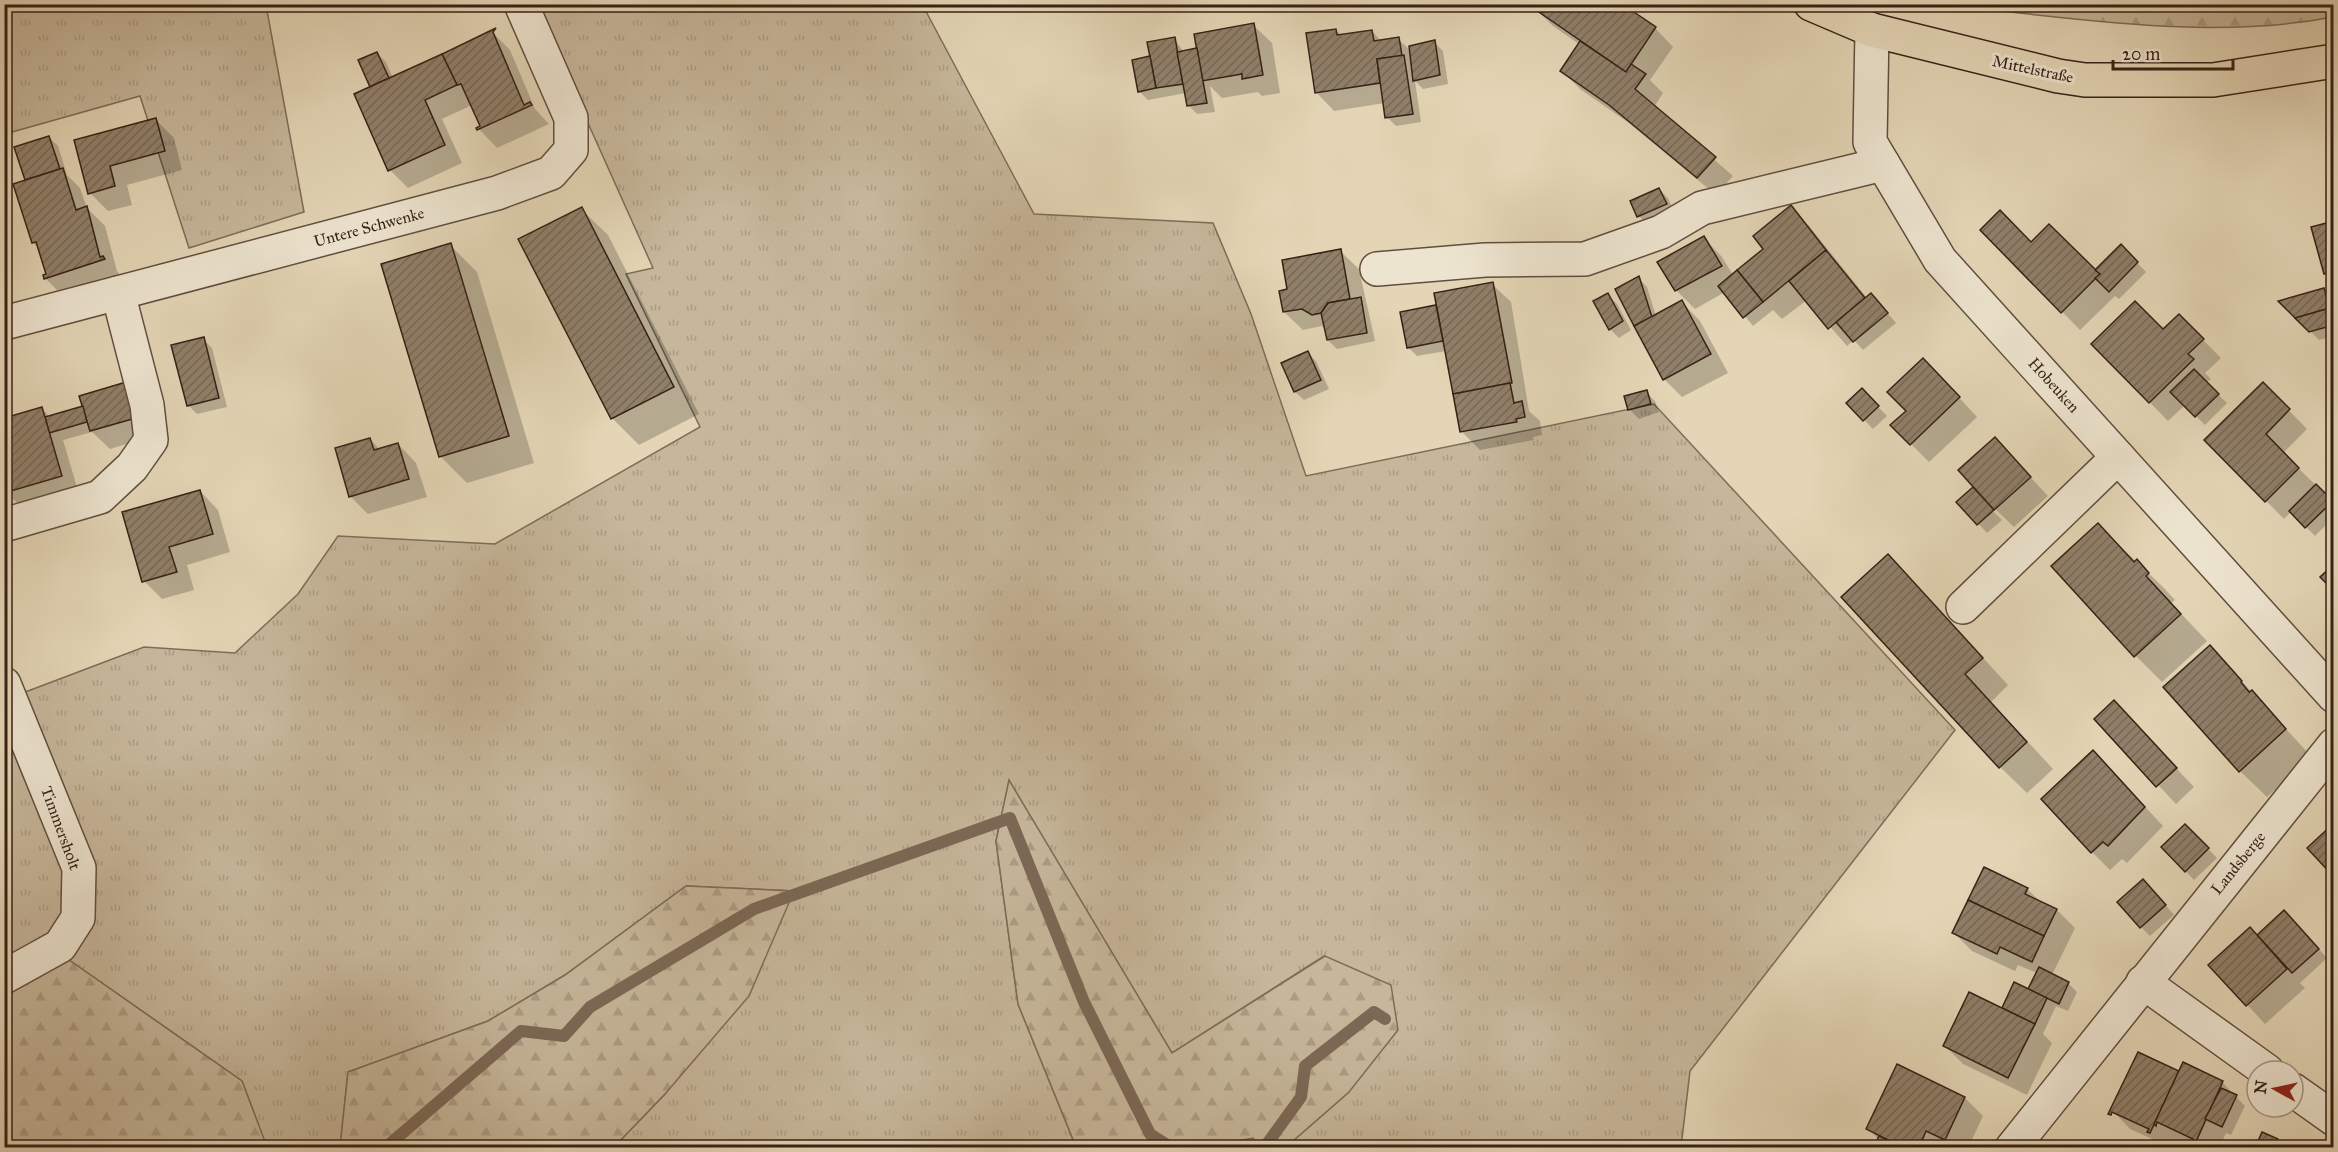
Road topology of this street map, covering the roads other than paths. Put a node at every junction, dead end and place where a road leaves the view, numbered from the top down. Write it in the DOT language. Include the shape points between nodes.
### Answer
graph roads {
  1 [pos="521,4"];
  2 [pos="1811,4"];
  3 [pos="1872,30"];
  4 [pos="2334,61"];
  5 [pos="1883,164"];
  6 [pos="1377,269"];
  7 [pos="118,293"];
  8 [pos="4,323"];
  9 [pos="2118,457"];
  10 [pos="4,525"];
  11 [pos="1963,607"];
  12 [pos="4,684"];
  13 [pos="2334,696"];
  14 [pos="2334,745"];
  15 [pos="4,977"];
  16 [pos="2143,982"];
  17 [pos="2250,1059"];
  18 [pos="2305,1098"];
  19 [pos="2334,1119"];
  20 [pos="2012,1148"];
  1 -- 7 [label="street, Untere Schwenke" via="571,118 571,150 551,172 497,193"];
  2 -- 3 [label="main road, Mittelstraße"];
  3 -- 4 [label="main road, Mittelstraße" via="2085,80 2213,80"];
  3 -- 5 [label="street, Hobeuken" via="1870,142"];
  5 -- 6 [label="street" via="1702,208 1661,232 1585,259 1485,260"];
  5 -- 9 [label="street, Hobeuken" via="1940,260"];
  7 -- 8 [label="street, Untere Schwenke"];
  7 -- 10 [label="street" via="147,405 151,440 132,467 100,497"];
  9 -- 11 [label="street"];
  9 -- 13 [label="street, Hobeuken"];
  12 -- 15 [label="street, Timmersholt" via="79,868 78,918 60,946"];
  14 -- 16 [label="street, Landsberge"];
  16 -- 17 [label="street"];
  16 -- 20 [label="street, Landsberge"];
  18 -- 19 [label="street"];
}
